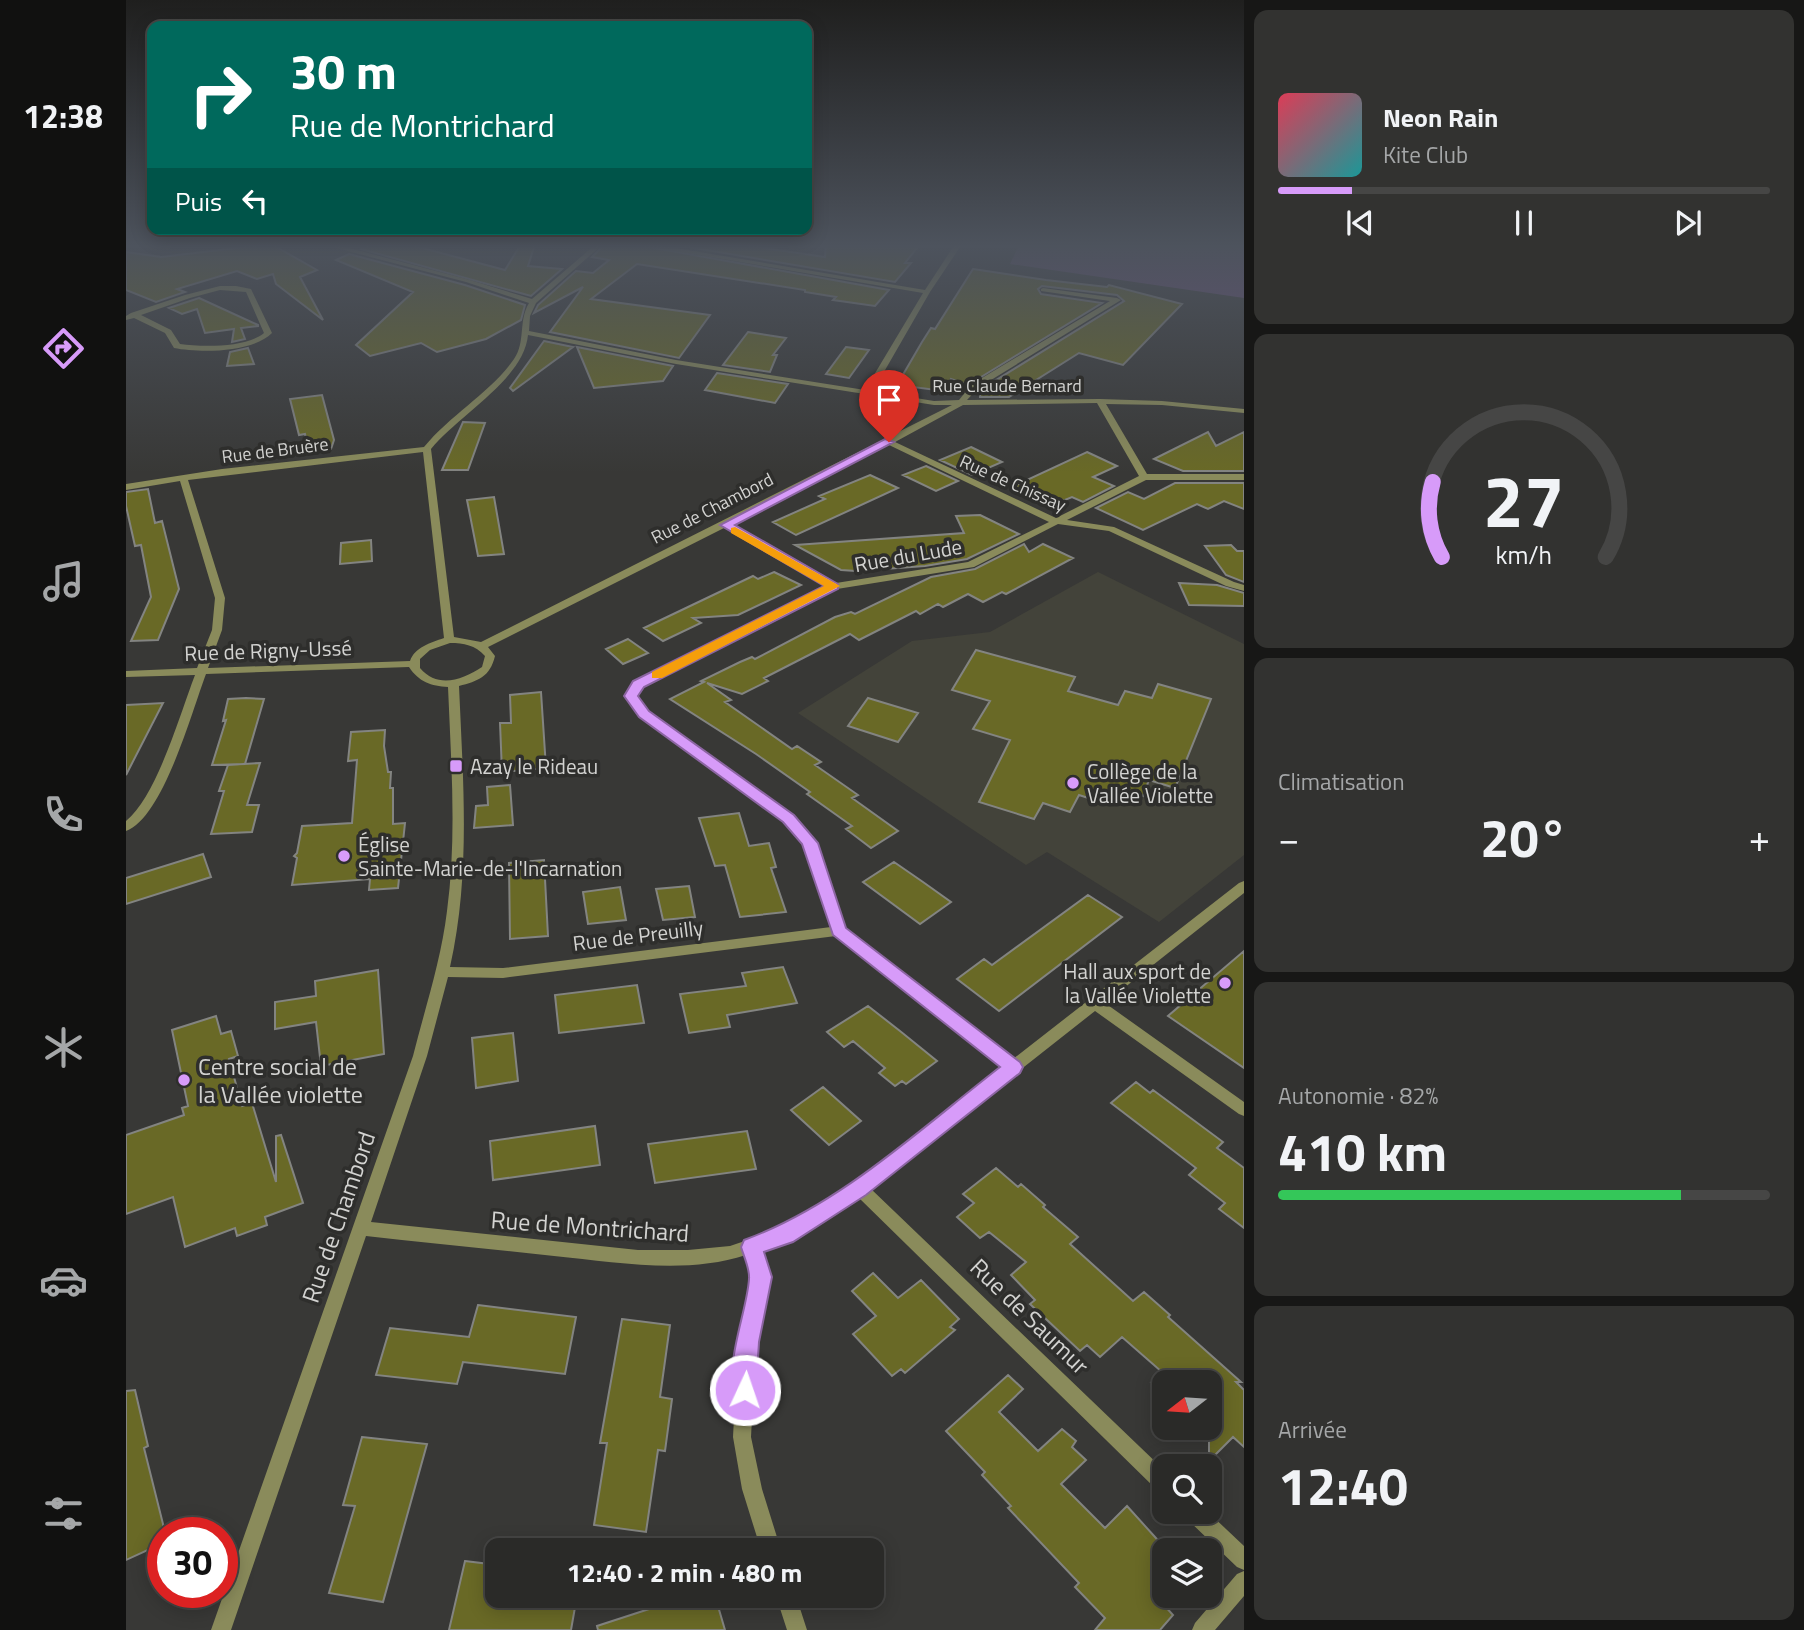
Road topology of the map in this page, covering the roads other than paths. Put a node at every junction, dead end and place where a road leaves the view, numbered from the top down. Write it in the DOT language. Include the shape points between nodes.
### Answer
graph roads {
  1 [pos="138,320"];
  2 [pos="262,320"];
  3 [pos="526,320"];
  4 [pos="911,320"];
  5 [pos="1084,320"];
  6 [pos="524,332"];
  7 [pos="868,393"];
  8 [pos="1100,401"];
  9 [pos="960,404"];
  10 [pos="1244,411"];
  11 [pos="889,442"];
  12 [pos="427,449"];
  13 [pos="183,477"];
  14 [pos="1144,477"];
  15 [pos="1244,477"];
  16 [pos="126,487"];
  17 [pos="1054,521"];
  18 [pos="726,525"];
  19 [pos="834,586"];
  20 [pos="1244,588"];
  21 [pos="449,640"];
  22 [pos="481,646"];
  23 [pos="412,664"];
  24 [pos="204,671"];
  25 [pos="126,674"];
  26 [pos="453,684"];
  27 [pos="126,827"];
  28 [pos="1244,886"];
  29 [pos="839,931"];
  30 [pos="442,972"];
  31 [pos="1096,1004"];
  32 [pos="1013,1067"];
  33 [pos="1244,1110"];
  34 [pos="859,1188"];
  35 [pos="359,1228"];
  36 [pos="752,1247"];
  37 [pos="1152,1471"];
  38 [pos="1206,1524"];
  39 [pos="767,1538"];
  40 [pos="1244,1560"];
  41 [pos="1244,1581"];
  42 [pos="790,1608"];
  43 [pos="221,1630"];
  44 [pos="797,1630"];
  45 [pos="1202,1630"];
  1 -- 2 [label="street" via="168,332 177,346 187,348 259,341 268,333"];
  3 -- 6 [label="street"];
  4 -- 7 [label="street"];
  5 -- 9 [label="street" via="975,386"];
  6 -- 7 [label="street, Rue Claude Bernard"];
  6 -- 12 [label="street" via="523,351 507,373"];
  7 -- 9 [label="street, Rue Claude Bernard"];
  8 -- 9 [label="street, Rue Claude Bernard"];
  8 -- 10 [label="street, Rue Claude Bernard"];
  8 -- 14 [label="street"];
  9 -- 11 [label="street, Rue de Chambord"];
  11 -- 17 [label="street, Rue de Chissay"];
  11 -- 18 [label="street, Rue de Chambord"];
  12 -- 13 [label="street, Rue de Bruère"];
  12 -- 21 [label="street"];
  13 -- 16 [label="street, Rue de Bruère"];
  13 -- 24 [label="street" via="220,598 217,630"];
  14 -- 15 [label="street, Rue du Lude"];
  14 -- 17 [label="street, Rue du Lude"];
  17 -- 19 [label="street, Rue du Lude" via="971,565"];
  17 -- 20 [label="street, Rue de Chissay" via="1111,529"];
  18 -- 19 [label="street"];
  18 -- 22 [label="street, Rue de Chambord"];
  19 -- 29 [label="street, Rue du Lude" via="638,684 631,696 644,714 789,818 810,843"];
  21 -- 22 [label="street"];
  21 -- 23 [label="street" via="424,649"];
  22 -- 26 [label="street" via="490,656 487,668 473,679"];
  23 -- 24 [label="street, Rue de Rigny-Ussé"];
  23 -- 26 [label="street" via="428,681"];
  24 -- 25 [label="street, Rue de Rigny-Ussé"];
  24 -- 27 [label="street" via="160,783 140,816"];
  26 -- 30 [label="street, Rue de Chambord" via="457,835 454,911"];
  28 -- 31 [label="street, Rue de Montrichard"];
  29 -- 30 [label="street, Rue de Preuilly" via="503,973"];
  29 -- 32 [label="street"];
  30 -- 35 [label="street, Rue de Chambord" via="420,1056"];
  31 -- 32 [label="street, Rue de Montrichard"];
  31 -- 33 [label="street"];
  32 -- 34 [label="street, Rue de Montrichard"];
  34 -- 36 [label="street, Rue de Montrichard" via="785,1235"];
  34 -- 37 [label="street, Rue de Saumur"];
  35 -- 36 [label="street, Rue de Montrichard" via="638,1257 688,1257"];
  35 -- 43 [label="street, Rue de Chambord"];
  36 -- 39 [label="street" via="761,1277 747,1342 742,1437 751,1489"];
  38 -- 40 [label="street"];
  41 -- 45 [label="street"];
  42 -- 44 [label="street"];
}
